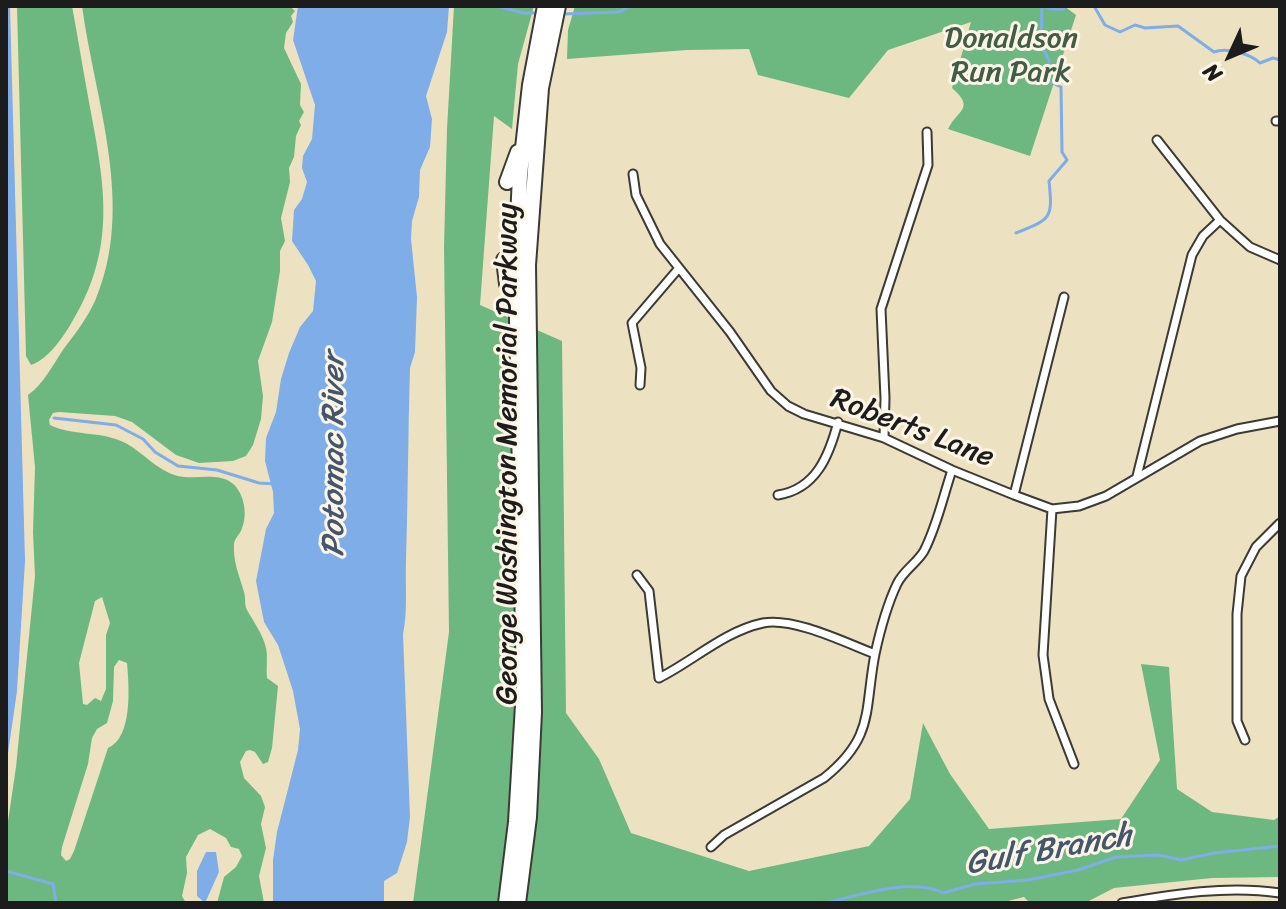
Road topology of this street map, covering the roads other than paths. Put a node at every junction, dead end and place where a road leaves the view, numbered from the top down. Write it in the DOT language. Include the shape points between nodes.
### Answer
graph roads {
  1 [pos="545,6"];
  2 [pos="558,6"];
  3 [pos="536,86"];
  4 [pos="927,132"];
  5 [pos="1157,140"];
  6 [pos="524,141"];
  7 [pos="633,174"];
  8 [pos="507,182"];
  9 [pos="1220,220"];
  10 [pos="504,260"];
  11 [pos="1280,260"];
  12 [pos="679,268"];
  13 [pos="1064,297"];
  14 [pos="517,309"];
  15 [pos="640,385"];
  16 [pos="1280,421"];
  17 [pos="838,422"];
  18 [pos="884,438"];
  19 [pos="952,470"];
  20 [pos="1137,476"];
  21 [pos="778,495"];
  22 [pos="1014,495"];
  23 [pos="1052,509"];
  24 [pos="1280,523"];
  25 [pos="637,575"];
  26 [pos="875,654"];
  27 [pos="1245,740"];
  28 [pos="1074,764"];
  29 [pos="711,847"];
  30 [pos="1280,893"];
  31 [pos="506,903"];
  32 [pos="518,903"];
  33 [pos="1122,903"];
  1 -- 3 [label="highway, George Washington Memorial Parkway"];
  2 -- 3 [label="highway, George Washington Memorial Parkway"];
  3 -- 6 [label="highway, George Washington Memorial Parkway"];
  3 -- 32 [label="highway, George Washington Memorial Parkway" via="528,265 534,712"];
  4 -- 18 [label="street" via="928,165 881,309"];
  5 -- 9 [label="street"];
  6 -- 8 [label="highway"];
  6 -- 14 [label="highway, George Washington Memorial Parkway"];
  7 -- 12 [label="street, Roberts Lane" via="636,195 660,244"];
  9 -- 11 [label="street" via="1250,247"];
  9 -- 20 [label="street" via="1192,255"];
  10 -- 14 [label="highway"];
  12 -- 15 [label="street" via="632,323"];
  12 -- 17 [label="street, Roberts Lane" via="771,391 804,414"];
  13 -- 22 [label="street"];
  14 -- 31 [label="highway, George Washington Memorial Parkway" via="524,688"];
  16 -- 20 [label="street" via="1200,441"];
  17 -- 18 [label="street, Roberts Lane"];
  17 -- 21 [label="street" via="819,471 802,486"];
  18 -- 19 [label="street, Roberts Lane"];
  19 -- 22 [label="street, Roberts Lane"];
  19 -- 26 [label="street" via="923,553 898,581"];
  20 -- 23 [label="street" via="1106,496"];
  22 -- 23 [label="street, Roberts Lane"];
  23 -- 28 [label="street" via="1043,655 1049,699"];
  24 -- 27 [label="street" via="1256,547 1241,576 1237,721"];
  25 -- 26 [label="street" via="649,591 659,678 735,633 765,622 792,625"];
  26 -- 29 [label="street" via="868,717 845,758 824,778"];
  30 -- 33 [label="street" via="1194,891"];
}
